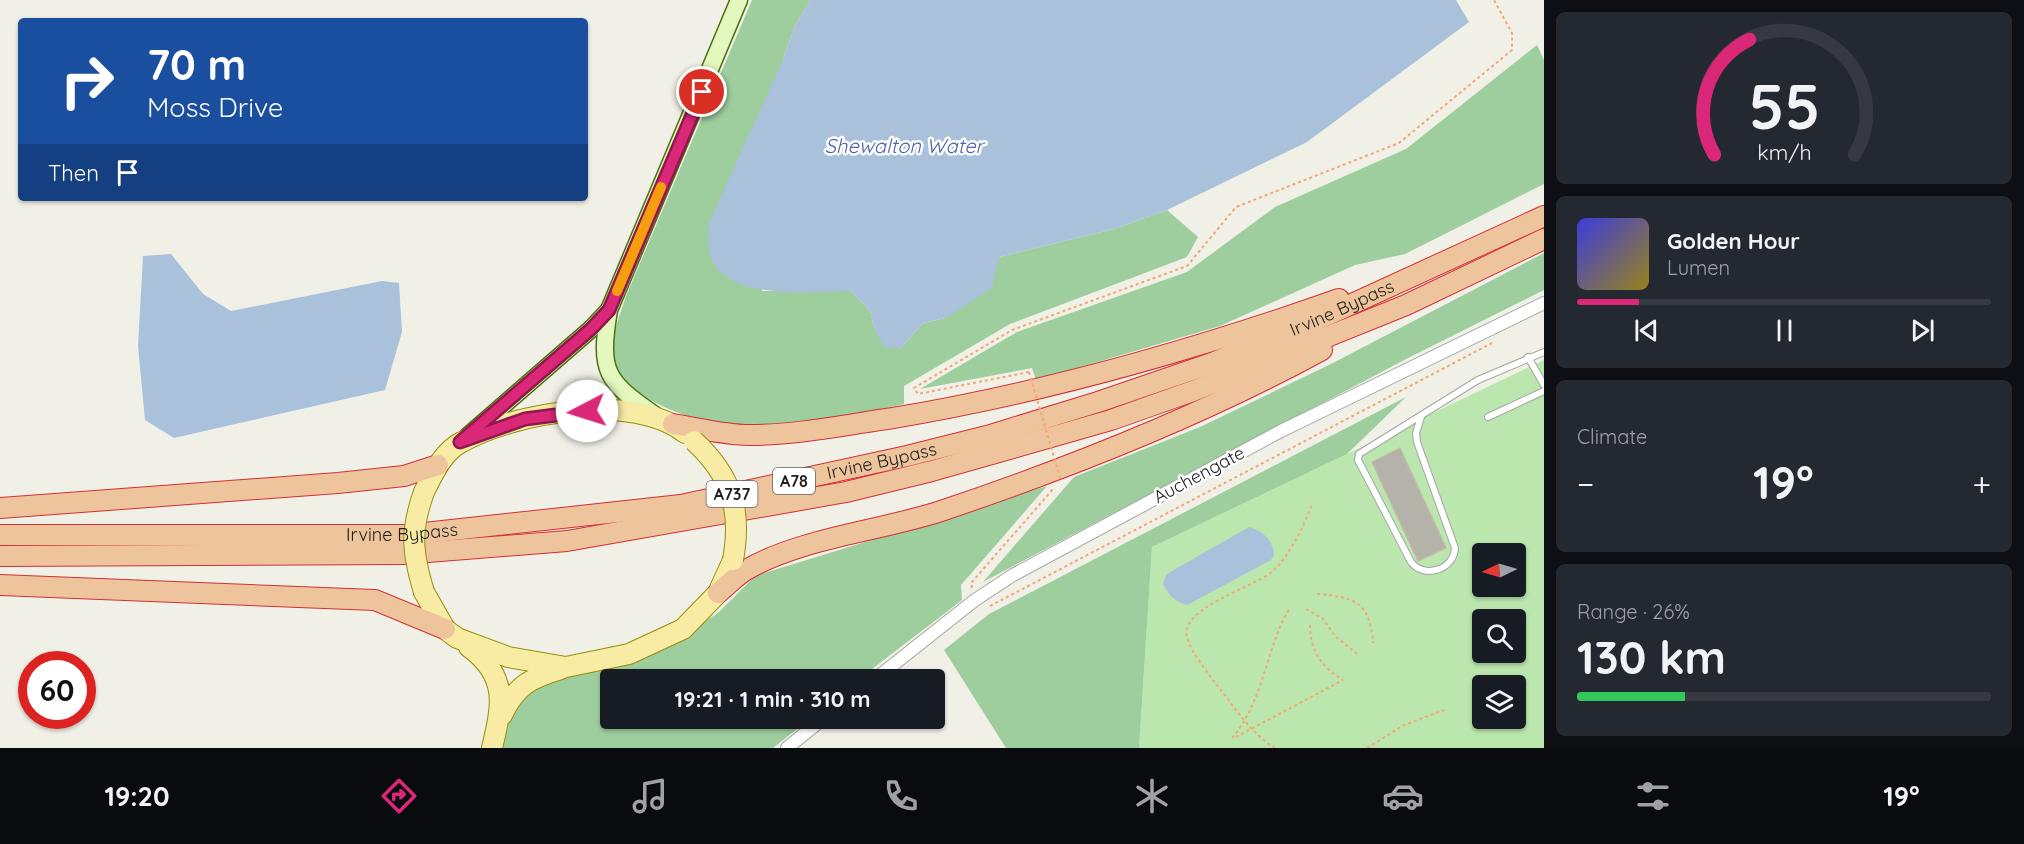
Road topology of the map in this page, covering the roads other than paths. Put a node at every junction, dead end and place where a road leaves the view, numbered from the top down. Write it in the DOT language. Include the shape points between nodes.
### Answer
graph roads {
  1 [pos="739,0"];
  2 [pos="1544,216"];
  3 [pos="1544,239"];
  4 [pos="1488,243"];
  5 [pos="1544,303"];
  6 [pos="1406,305"];
  7 [pos="609,310"];
  8 [pos="1544,352"];
  9 [pos="1528,357"];
  10 [pos="1544,385"];
  11 [pos="1544,392"];
  12 [pos="1421,417"];
  13 [pos="1488,417"];
  14 [pos="664,420"];
  15 [pos="460,442"];
  16 [pos="438,465"];
  17 [pos="0,508"];
  18 [pos="0,535"];
  19 [pos="0,556"];
  20 [pos="0,585"];
  21 [pos="718,593"];
  22 [pos="451,634"];
  23 [pos="566,667"];
  24 [pos="888,669"];
  25 [pos="499,721"];
  26 [pos="810,729"];
  27 [pos="492,748"];
  28 [pos="787,748"];
  1 -- 7 [label="main road"];
  2 -- 4 [label="highway, Irvine Bypass / A78"];
  3 -- 6 [label="highway, Irvine Bypass / A78"];
  4 -- 14 [label="highway" via="1260,325 1022,394 786,434 746,435"];
  4 -- 18 [label="highway, Irvine Bypass / A78" via="1317,321 1098,402 907,456 681,505 406,535"];
  5 -- 24 [label="street, Auchengate" via="1281,431 1013,575"];
  6 -- 19 [label="highway, Irvine Bypass / A78" via="1111,420 846,492 567,541 403,554"];
  6 -- 21 [label="highway" via="1246,392 1152,432 940,511 778,555 745,571"];
  7 -- 14 [label="main road" via="604,338 605,362 612,382"];
  7 -- 15 [label="main road"];
  8 -- 9 [label="lane"];
  9 -- 10 [label="lane"];
  9 -- 12 [label="lane" via="1478,380"];
  11 -- 13 [label="lane"];
  12 -- 12 [label="lane" via="1359,454 1358,460 1411,562 1417,570 1425,572 1447,565 1455,556 1455,548 1417,442"];
  14 -- 15 [label="main road, A737" via="607,410 567,411 525,419"];
  14 -- 21 [label="main road, A737, bridge" via="694,441 720,471 736,507 737,534 732,560"];
  15 -- 16 [label="main road, A737"];
  16 -- 17 [label="highway" via="404,476 338,483"];
  16 -- 22 [label="main road, A737, bridge" via="414,520 412,546 424,592"];
  20 -- 22 [label="highway" via="375,600"];
  21 -- 23 [label="main road, A737" via="683,629 656,643 628,654"];
  22 -- 23 [label="main road, A737" via="508,657"];
  22 -- 25 [label="main road, A737" via="482,656 496,677 501,697"];
  23 -- 25 [label="main road, A737" via="537,676 521,687 511,696"];
  25 -- 27 [label="main road, A737"];
  26 -- 28 [label="street"];
}
